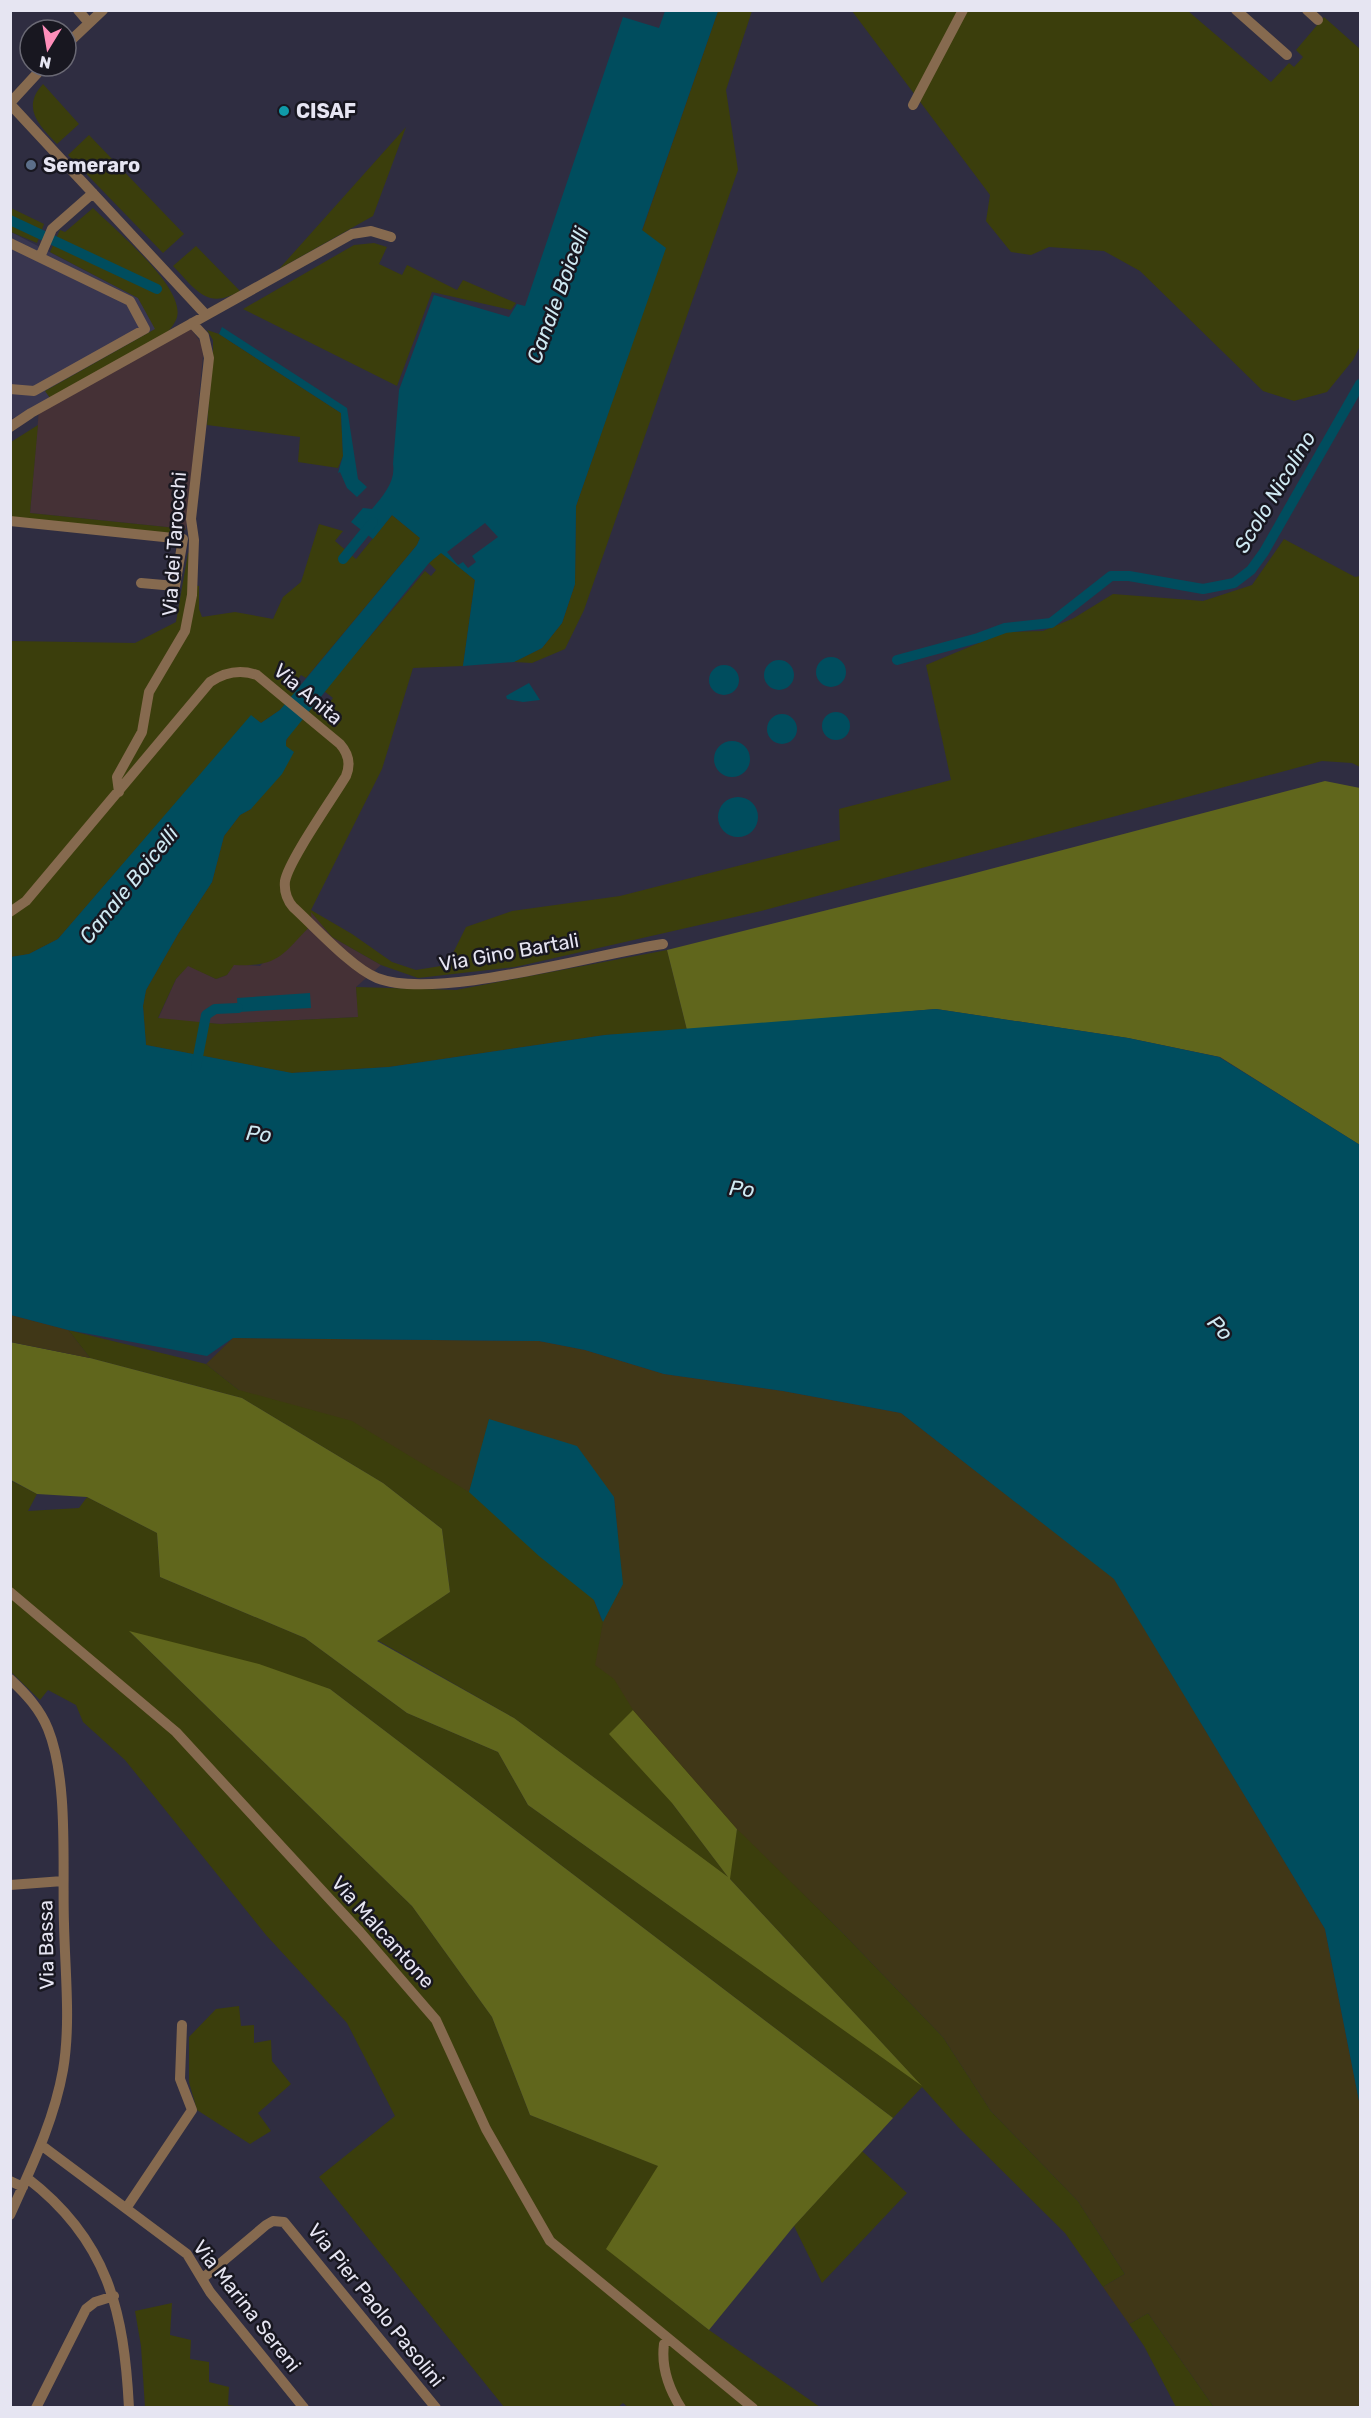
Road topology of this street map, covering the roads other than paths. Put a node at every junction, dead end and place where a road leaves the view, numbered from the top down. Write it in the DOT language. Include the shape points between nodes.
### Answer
graph roads {
  1 [pos="78,10"];
  2 [pos="103,10"];
  3 [pos="963,10"];
  4 [pos="1236,10"];
  5 [pos="1307,10"];
  6 [pos="1249,15"];
  7 [pos="1318,20"];
  8 [pos="90,23"];
  9 [pos="78,34"];
  10 [pos="1287,55"];
  11 [pos="33,78"];
  12 [pos="10,104"];
  13 [pos="913,105"];
  14 [pos="93,193"];
  15 [pos="391,237"];
  16 [pos="10,243"];
  17 [pos="40,257"];
  18 [pos="206,315"];
  19 [pos="192,323"];
  20 [pos="10,389"];
  21 [pos="34,391"];
  22 [pos="42,406"];
  23 [pos="31,413"];
  24 [pos="10,415"];
  25 [pos="10,427"];
  26 [pos="10,521"];
  27 [pos="183,539"];
  28 [pos="194,540"];
  29 [pos="141,583"];
  30 [pos="119,792"];
  31 [pos="10,912"];
  32 [pos="663,944"];
  33 [pos="363,970"];
  34 [pos="10,1592"];
  35 [pos="10,1679"];
  36 [pos="63,1881"];
  37 [pos="10,1885"];
  38 [pos="182,2025"];
  39 [pos="41,2145"];
  40 [pos="10,2181"];
  41 [pos="25,2182"];
  42 [pos="127,2207"];
  43 [pos="10,2215"];
  44 [pos="203,2278"];
  45 [pos="114,2296"];
  46 [pos="668,2340"];
  47 [pos="36,2408"];
  48 [pos="129,2408"];
  49 [pos="304,2408"];
  50 [pos="436,2408"];
  51 [pos="681,2408"];
  52 [pos="753,2408"];
  1 -- 8 [label="street"];
  2 -- 8 [label="street"];
  3 -- 13 [label="street"];
  4 -- 6 [label="street"];
  5 -- 7 [label="street"];
  6 -- 10 [label="street"];
  8 -- 9 [label="street"];
  11 -- 12 [label="street"];
  12 -- 14 [label="street"];
  14 -- 17 [label="street" via="52,229"];
  14 -- 18 [label="street"];
  15 -- 18 [label="street" via="371,231 352,234"];
  16 -- 17 [label="street"];
  17 -- 21 [label="street" via="130,301 145,329"];
  18 -- 19 [label="street"];
  19 -- 22 [label="street"];
  19 -- 28 [label="street, Via dei Tarocchi" via="204,336 208,358 191,519"];
  20 -- 21 [label="street"];
  21 -- 22 [label="street"];
  22 -- 23 [label="street"];
  23 -- 24 [label="street"];
  23 -- 25 [label="street"];
  26 -- 27 [label="street"];
  27 -- 28 [label="street"];
  27 -- 29 [label="street" via="175,586"];
  28 -- 30 [label="street, Via dei Tarocchi" via="192,595 185,631 149,692 142,732 117,777"];
  30 -- 31 [label="street, Via Anita" via="26,901"];
  30 -- 33 [label="street, Via Anita" via="210,682 219,676 248,672 257,675 343,748 349,769 285,882 287,900"];
  32 -- 33 [label="street, Via Gino Bartali" via="458,982 390,982"];
  34 -- 46 [label="street, Via Malcantone" via="176,1732 360,1932 436,2020 486,2129 550,2241"];
  35 -- 36 [label="street, Via Bassa" via="38,1709 51,1737 61,1801"];
  36 -- 37 [label="street"];
  36 -- 39 [label="street, Via Bassa" via="64,2058"];
  38 -- 42 [label="street" via="180,2079 192,2110"];
  39 -- 41 [label="street, Via Bassa"];
  39 -- 42 [label="street, Via Marina Sereni"];
  40 -- 41 [label="street"];
  41 -- 43 [label="street, Via Bassa"];
  41 -- 45 [label="street" via="52,2198 78,2227"];
  42 -- 44 [label="street, Via Marina Sereni" via="187,2253"];
  44 -- 49 [label="street, Via Marina Sereni" via="210,2292"];
  44 -- 50 [label="street, Via Pier Paolo Pasolini" via="266,2225 284,2222"];
  45 -- 47 [label="street" via="86,2309"];
  45 -- 48 [label="street" via="124,2335"];
  46 -- 51 [label="street" via="664,2344 664,2366"];
  46 -- 52 [label="street, Via Malcantone"];
}
